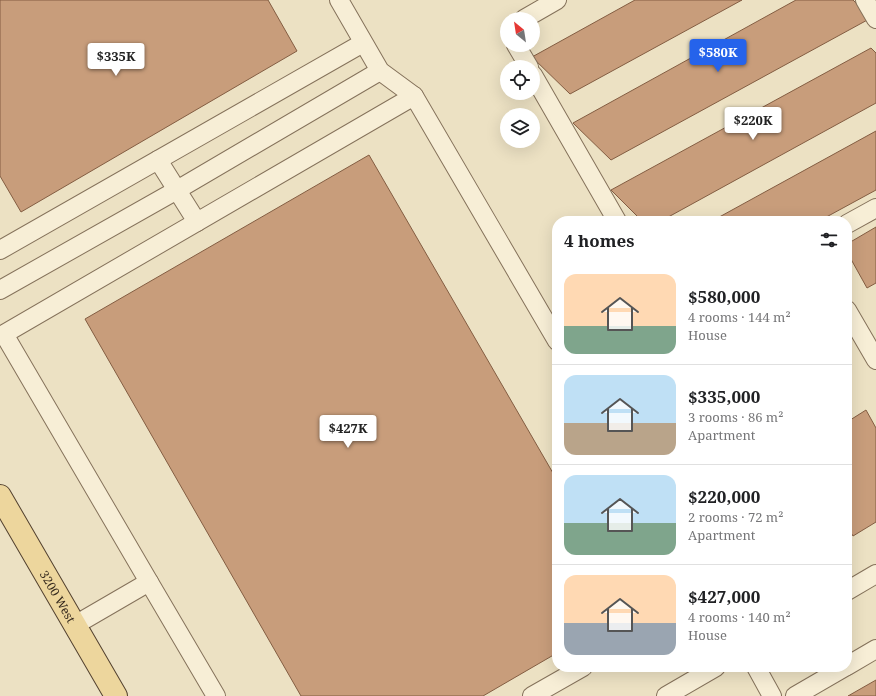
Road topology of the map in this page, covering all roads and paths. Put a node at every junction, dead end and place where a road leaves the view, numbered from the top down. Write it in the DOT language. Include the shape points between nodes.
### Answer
graph roads {
  1 [pos="339,0"];
  2 [pos="557,0"];
  3 [pos="865,0"];
  4 [pos="536,12"];
  5 [pos="876,19"];
  6 [pos="363,43"];
  7 [pos="380,71"];
  8 [pos="540,87"];
  9 [pos="414,96"];
  10 [pos="158,160"];
  11 [pos="177,190"];
  12 [pos="876,208"];
  13 [pos="614,216"];
  14 [pos="852,221"];
  15 [pos="197,222"];
  16 [pos="0,250"];
  17 [pos="0,290"];
  18 [pos="852,319"];
  19 [pos="2,330"];
  20 [pos="552,332"];
  21 [pos="876,360"];
  22 [pos="0,496"];
  23 [pos="876,574"];
  24 [pos="149,582"];
  25 [pos="852,588"];
  26 [pos="75,625"];
  27 [pos="876,648"];
  28 [pos="852,662"];
  29 [pos="575,672"];
  30 [pos="707,672"];
  31 [pos="759,672"];
  32 [pos="836,672"];
  33 [pos="536,695"];
  34 [pos="116,696"];
  35 [pos="216,696"];
  36 [pos="666,696"];
  37 [pos="772,696"];
  38 [pos="795,696"];
  1 -- 6 [label="street"];
  2 -- 4 [label="street"];
  3 -- 5 [label="street"];
  6 -- 7 [label="street"];
  6 -- 10 [label="street"];
  7 -- 9 [label="street"];
  7 -- 11 [label="street"];
  8 -- 13 [label="street"];
  9 -- 15 [label="street"];
  9 -- 20 [label="street"];
  10 -- 11 [label="street"];
  10 -- 16 [label="street"];
  11 -- 15 [label="street"];
  11 -- 17 [label="street"];
  12 -- 14 [label="street"];
  15 -- 19 [label="street"];
  18 -- 21 [label="street"];
  19 -- 24 [label="street"];
  22 -- 26 [label="main road, 3200 West"];
  23 -- 25 [label="street"];
  24 -- 26 [label="street"];
  24 -- 35 [label="street"];
  26 -- 34 [label="main road, 3200 West"];
  27 -- 28 [label="street"];
  29 -- 33 [label="street"];
  30 -- 36 [label="street"];
  31 -- 37 [label="street"];
  32 -- 38 [label="street"];
}
